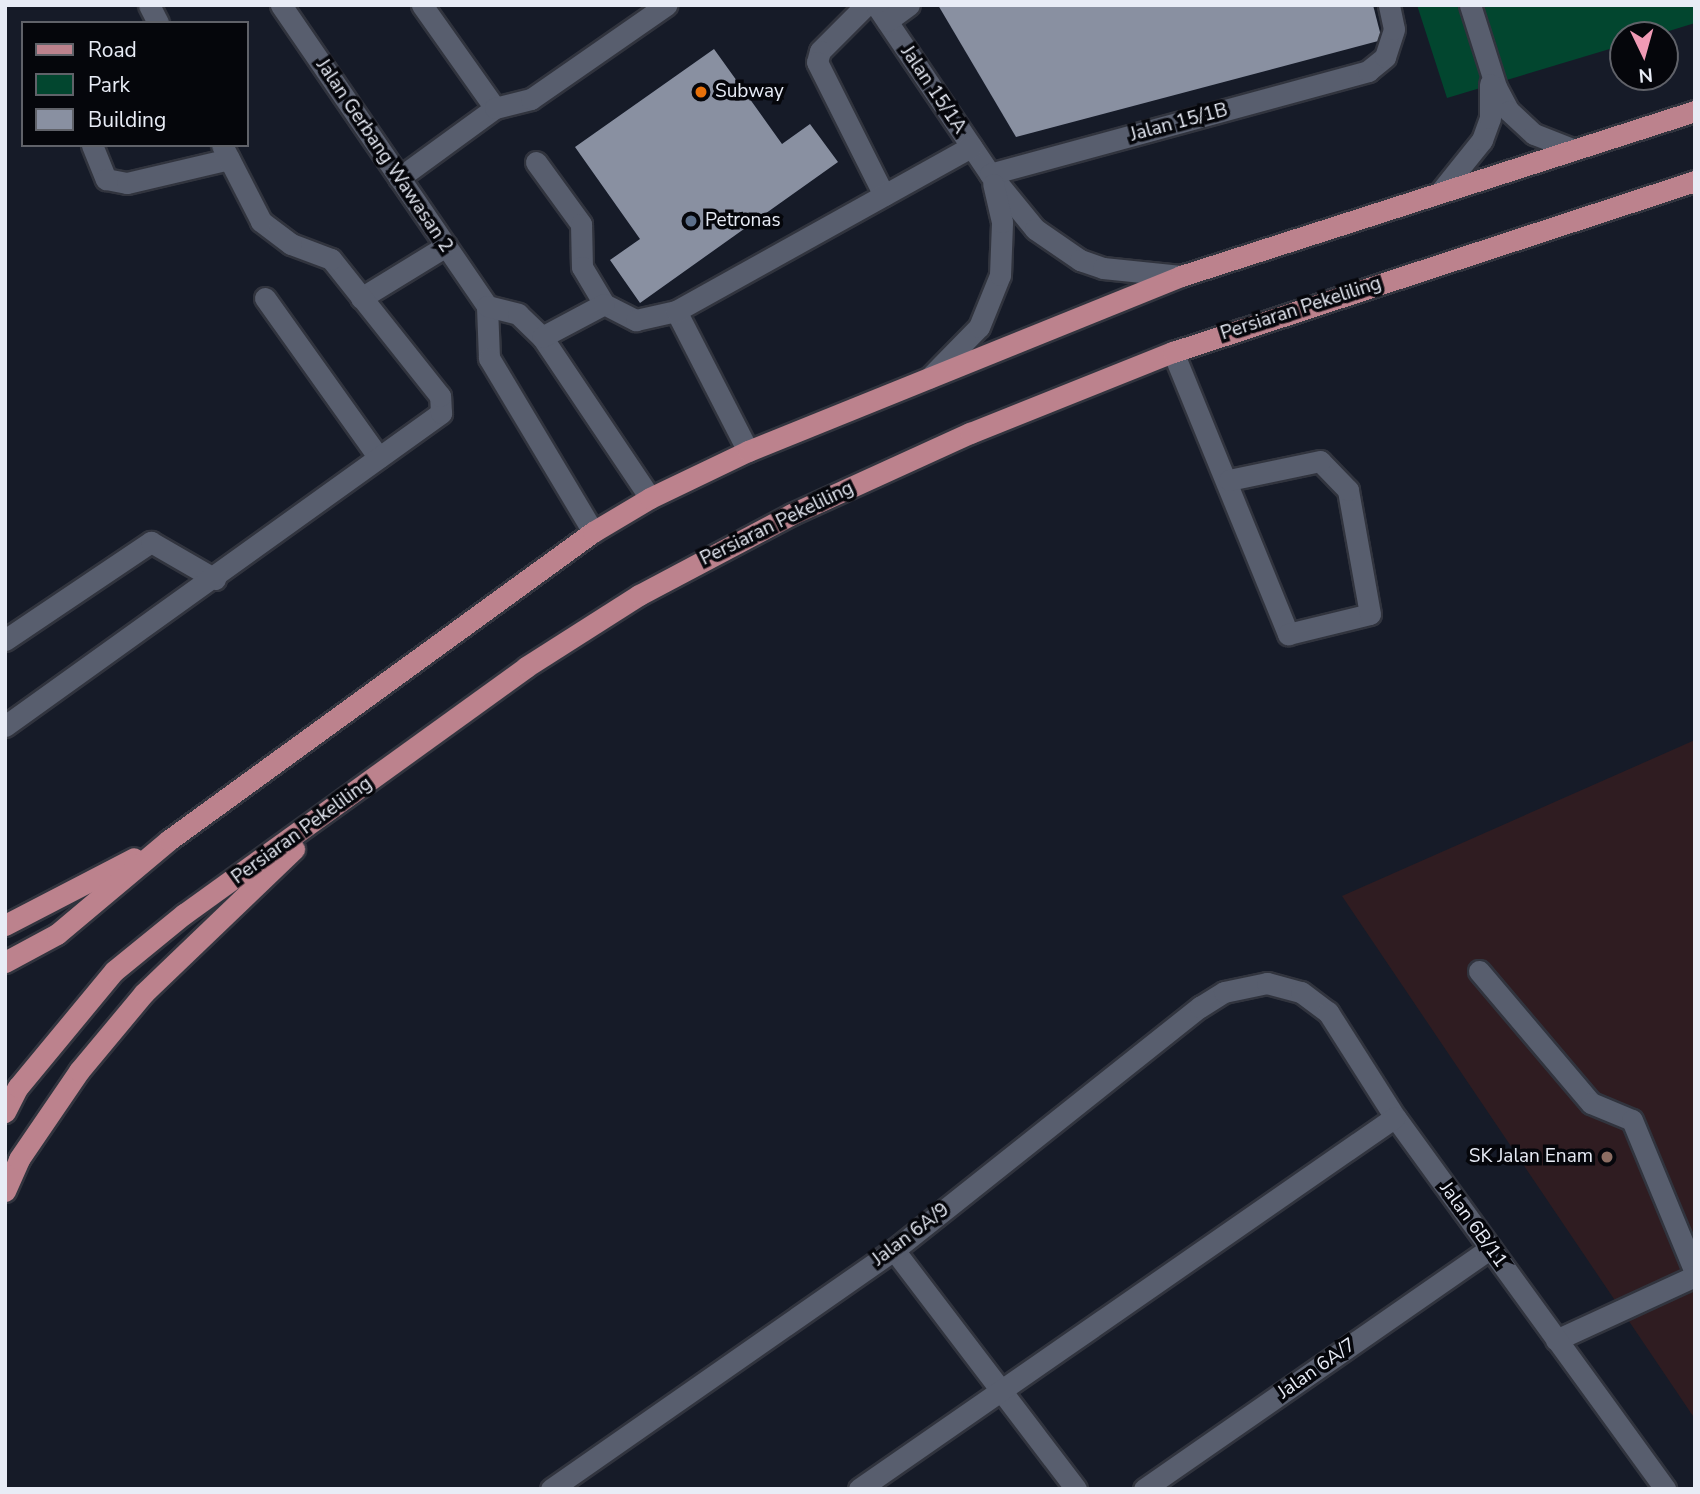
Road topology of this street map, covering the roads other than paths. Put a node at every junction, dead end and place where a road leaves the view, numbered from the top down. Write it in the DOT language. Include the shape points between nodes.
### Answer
graph roads {
  1 [pos="149,5"];
  2 [pos="281,5"];
  3 [pos="422,5"];
  4 [pos="666,5"];
  5 [pos="866,5"];
  6 [pos="909,5"];
  7 [pos="1390,5"];
  8 [pos="1470,5"];
  9 [pos="881,13"];
  10 [pos="157,21"];
  11 [pos="1490,71"];
  12 [pos="495,108"];
  13 [pos="1695,111"];
  14 [pos="971,146"];
  15 [pos="93,147"];
  16 [pos="1572,149"];
  17 [pos="226,152"];
  18 [pos="536,162"];
  19 [pos="990,174"];
  20 [pos="399,178"];
  21 [pos="1695,181"];
  22 [pos="1441,191"];
  23 [pos="884,195"];
  24 [pos="446,246"];
  25 [pos="1181,275"];
  26 [pos="361,298"];
  27 [pos="265,299"];
  28 [pos="604,304"];
  29 [pos="487,306"];
  30 [pos="676,312"];
  31 [pos="542,337"];
  32 [pos="1173,352"];
  33 [pos="927,379"];
  34 [pos="748,451"];
  35 [pos="379,458"];
  36 [pos="1229,480"];
  37 [pos="650,498"];
  38 [pos="593,532"];
  39 [pos="215,579"];
  40 [pos="5,640"];
  41 [pos="5,726"];
  42 [pos="338,806"];
  43 [pos="169,840"];
  44 [pos="5,925"];
  45 [pos="5,962"];
  46 [pos="1479,971"];
  47 [pos="1267,983"];
  48 [pos="5,1112"];
  49 [pos="1395,1117"];
  50 [pos="5,1191"];
  51 [pos="1491,1248"];
  52 [pos="894,1250"];
  53 [pos="1695,1274"];
  54 [pos="1556,1340"];
  55 [pos="1001,1390"];
  56 [pos="551,1489"];
  57 [pos="859,1489"];
  58 [pos="1076,1489"];
  59 [pos="1144,1489"];
  60 [pos="1665,1489"];
  1 -- 10 [label="street"];
  2 -- 20 [label="street, Jalan Gerbang Wawasan 2"];
  3 -- 12 [label="street"];
  4 -- 12 [label="street" via="531,99"];
  5 -- 23 [label="street" via="820,51 817,62"];
  6 -- 9 [label="street"];
  7 -- 19 [label="street, Jalan 15/1B" via="1394,29 1385,57 1368,71"];
  8 -- 11 [label="street"];
  9 -- 14 [label="street, Jalan 15/1A"];
  11 -- 16 [label="street" via="1517,121 1534,134"];
  11 -- 22 [label="street" via="1490,118 1482,140"];
  12 -- 20 [label="street"];
  13 -- 16 [label="main road"];
  14 -- 19 [label="street, Jalan 15/1A"];
  14 -- 23 [label="street"];
  15 -- 17 [label="street" via="106,179 127,183"];
  16 -- 22 [label="main road"];
  17 -- 26 [label="street" via="261,221 291,244 331,259"];
  18 -- 28 [label="street" via="581,224 582,267"];
  19 -- 25 [label="street, Jalan 15/1A" via="1035,229 1080,260 1136,272"];
  19 -- 33 [label="street, Jalan 15/1A" via="1002,222 1000,275 979,327"];
  20 -- 24 [label="street, Jalan Gerbang Wawasan 2"];
  21 -- 32 [label="main road, Persiaran Pekeliling"];
  22 -- 25 [label="main road"];
  23 -- 30 [label="street"];
  24 -- 26 [label="street"];
  24 -- 29 [label="street, Jalan Gerbang Wawasan 2"];
  25 -- 33 [label="main road"];
  26 -- 35 [label="street" via="440,396 441,413"];
  27 -- 35 [label="street"];
  28 -- 30 [label="street" via="636,320"];
  28 -- 31 [label="street"];
  29 -- 31 [label="street" via="519,314"];
  29 -- 38 [label="street" via="489,358"];
  30 -- 34 [label="street"];
  31 -- 37 [label="street"];
  32 -- 36 [label="street"];
  32 -- 42 [label="main road, Persiaran Pekeliling" via="957,439 792,514 639,595 526,667"];
  33 -- 34 [label="main road"];
  34 -- 37 [label="main road"];
  35 -- 39 [label="street"];
  36 -- 36 [label="street" via="1320,461 1348,489 1370,614 1288,634"];
  37 -- 38 [label="main road"];
  38 -- 43 [label="main road"];
  39 -- 40 [label="street" via="151,542"];
  39 -- 41 [label="street"];
  42 -- 48 [label="main road, Persiaran Pekeliling" via="184,914 114,971 18,1087"];
  42 -- 50 [label="main road" via="144,993 79,1071 19,1159"];
  43 -- 44 [label="main road"];
  43 -- 45 [label="main road" via="57,934"];
  46 -- 53 [label="street" via="1591,1103 1632,1120"];
  47 -- 49 [label="street, Jalan 6B/11" via="1301,992 1328,1012"];
  47 -- 52 [label="street, Jalan 6A/9" via="1224,992 1200,1007"];
  49 -- 51 [label="street, Jalan 6B/11"];
  49 -- 55 [label="street"];
  51 -- 54 [label="street, Jalan 6B/11"];
  51 -- 59 [label="street, Jalan 6A/7"];
  52 -- 55 [label="street"];
  52 -- 56 [label="street, Jalan 6A/9"];
  53 -- 54 [label="street"];
  54 -- 60 [label="street, Jalan 6B/11"];
  55 -- 57 [label="street"];
  55 -- 58 [label="street"];
}
